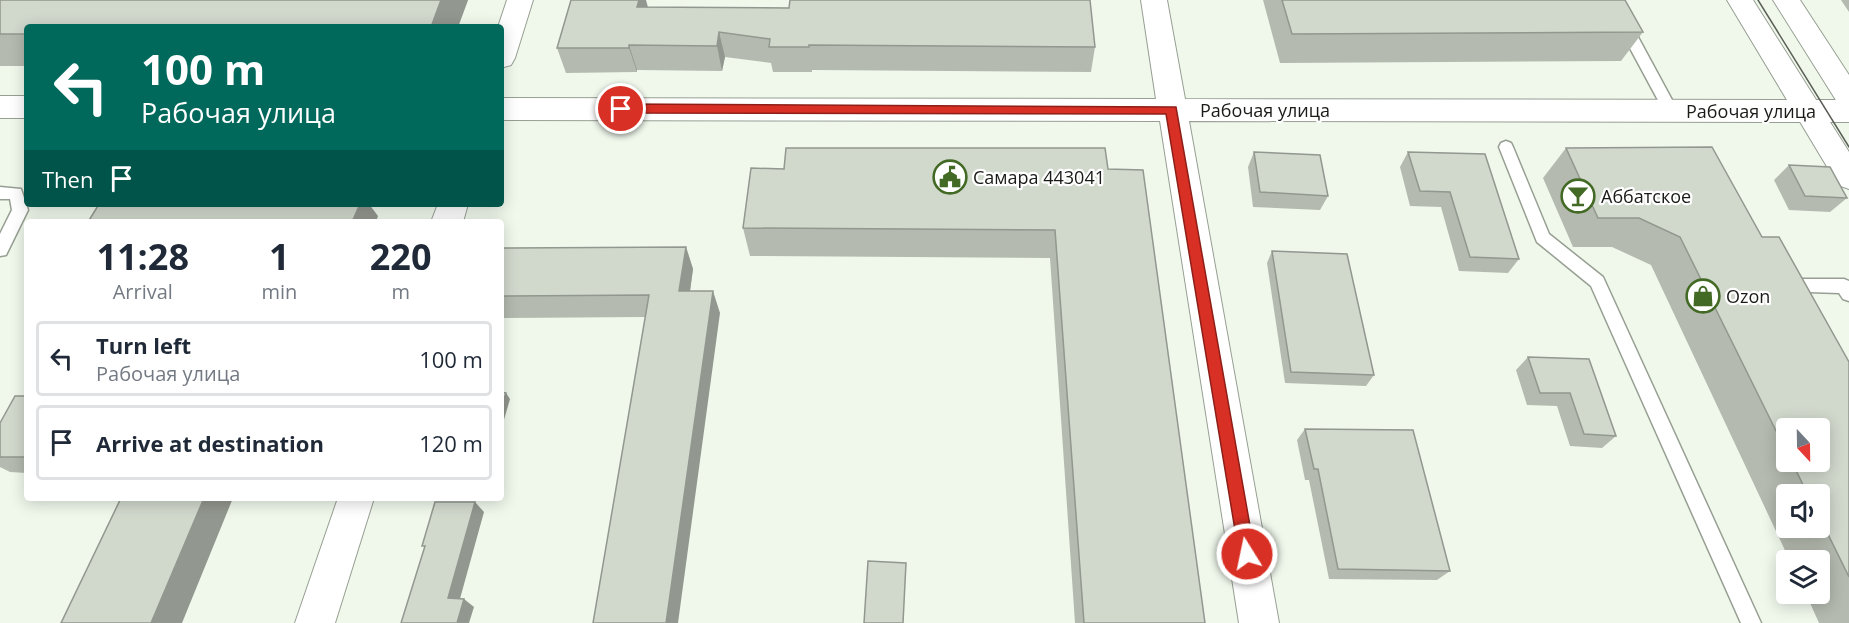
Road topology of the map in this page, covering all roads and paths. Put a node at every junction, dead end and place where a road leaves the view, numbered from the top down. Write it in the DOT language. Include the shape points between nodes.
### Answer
graph roads {
  1 [pos="520,0"];
  2 [pos="1154,0"];
  3 [pos="1611,0"];
  4 [pos="1740,0"];
  5 [pos="1786,0"];
  6 [pos="504,49"];
  7 [pos="1849,98"];
  8 [pos="0,107"];
  9 [pos="24,107"];
  10 [pos="504,109"];
  11 [pos="1171,110"];
  12 [pos="1671,111"];
  13 [pos="1808,111"];
  14 [pos="1849,111"];
  15 [pos="1506,147"];
  16 [pos="1849,177"];
  17 [pos="0,193"];
  18 [pos="0,250"];
  19 [pos="1766,276"];
  20 [pos="1849,294"];
  21 [pos="355,501"];
  22 [pos="315,623"];
  23 [pos="1259,623"];
  24 [pos="1751,623"];
  1 -- 6 [label="street"];
  2 -- 11 [label="street"];
  3 -- 12 [label="lane"];
  4 -- 13 [label="street"];
  5 -- 7 [label="street"];
  8 -- 9 [label="street"];
  10 -- 11 [label="street, Рабочая улица"];
  11 -- 12 [label="street, Рабочая улица"];
  11 -- 23 [label="street"];
  12 -- 13 [label="street, Рабочая улица"];
  13 -- 14 [label="street, Рабочая улица"];
  13 -- 16 [label="street"];
  15 -- 24 [label="lane" via="1543,238 1596,282"];
  17 -- 18 [label="lane" via="16,193 20,210"];
  19 -- 20 [label="lane" via="1772,286 1844,286"];
  21 -- 22 [label="street"];
}
